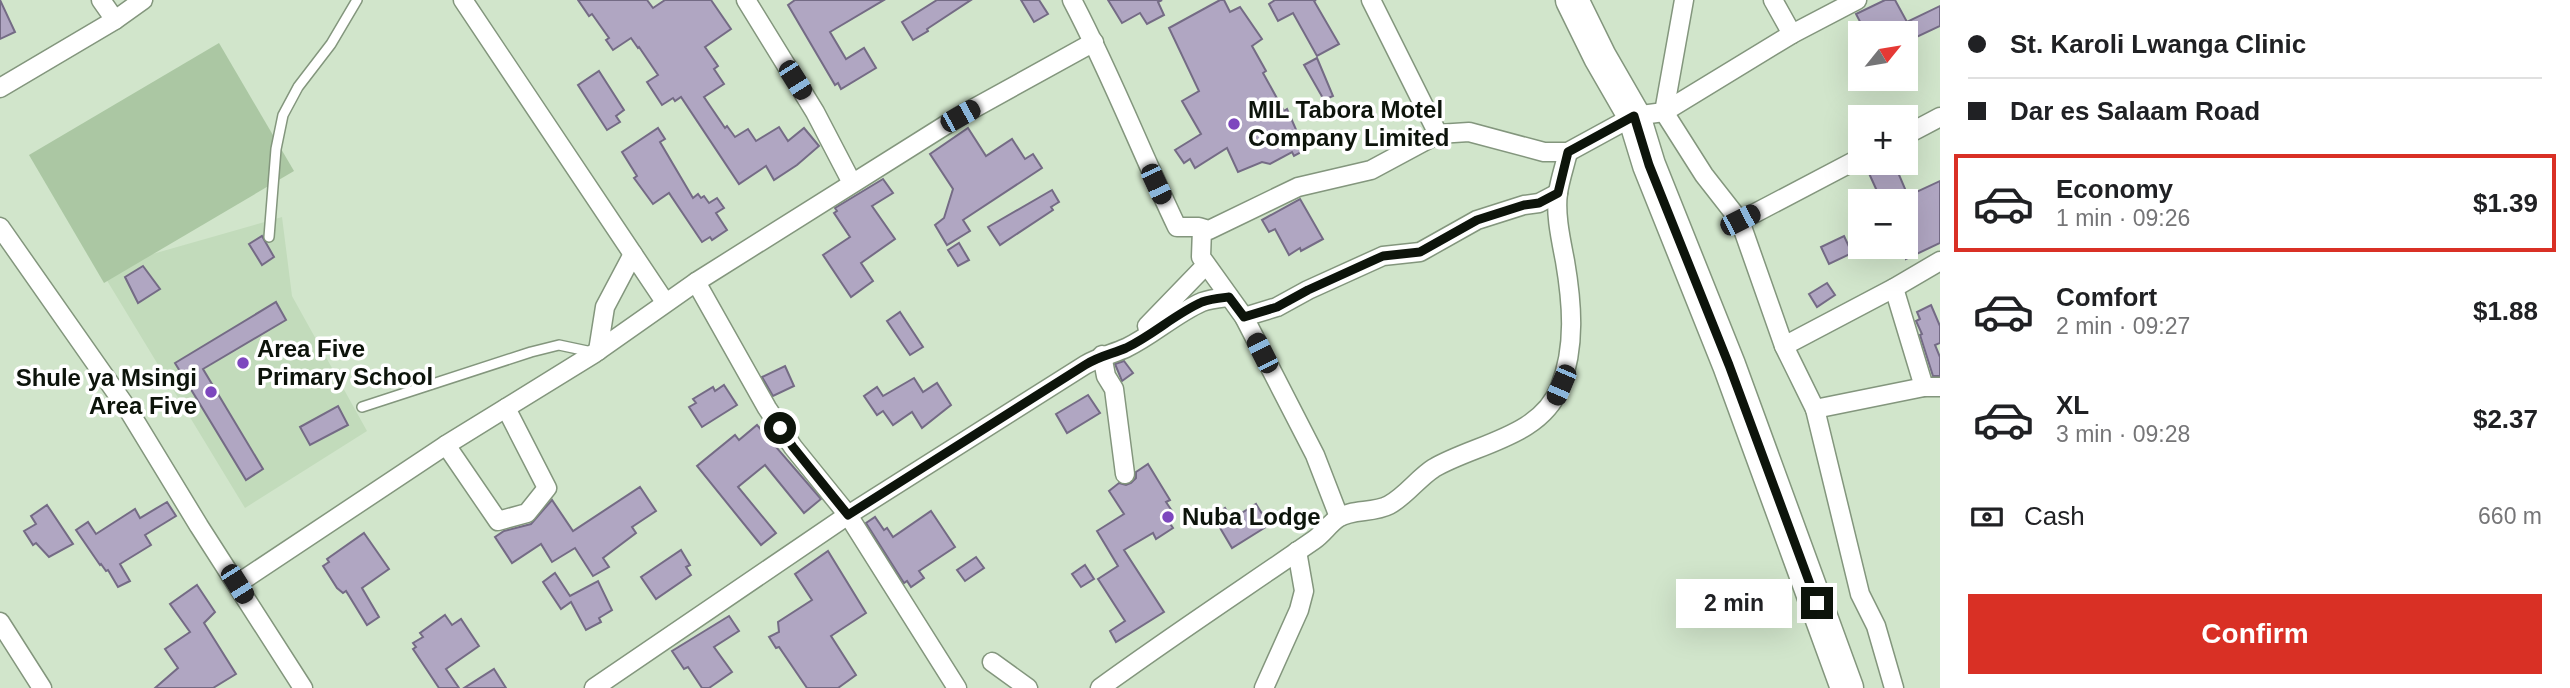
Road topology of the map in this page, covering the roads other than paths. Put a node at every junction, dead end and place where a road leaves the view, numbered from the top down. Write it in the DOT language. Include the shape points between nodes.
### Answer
graph roads {
  1 [pos="102,0"];
  2 [pos="143,0"];
  3 [pos="358,0"];
  4 [pos="463,0"];
  5 [pos="746,0"];
  6 [pos="1072,0"];
  7 [pos="1371,0"];
  8 [pos="1572,0"];
  9 [pos="1684,0"];
  10 [pos="1773,0"];
  11 [pos="1857,0"];
  12 [pos="116,20"];
  13 [pos="1792,34"];
  14 [pos="1094,42"];
  15 [pos="0,88"];
  16 [pos="1649,114"];
  17 [pos="1940,117"];
  18 [pos="1918,129"];
  19 [pos="1438,134"];
  20 [pos="1568,152"];
  21 [pos="1848,165"];
  22 [pos="852,183"];
  23 [pos="1558,193"];
  24 [pos="1740,220"];
  25 [pos="0,227"];
  26 [pos="1202,229"];
  27 [pos="269,237"];
  28 [pos="633,254"];
  29 [pos="1940,261"];
  30 [pos="1206,265"];
  31 [pos="696,282"];
  32 [pos="1894,288"];
  33 [pos="1229,297"];
  34 [pos="665,302"];
  35 [pos="1244,317"];
  36 [pos="1784,346"];
  37 [pos="1125,348"];
  38 [pos="596,352"];
  39 [pos="1102,355"];
  40 [pos="1932,387"];
  41 [pos="362,407"];
  42 [pos="506,408"];
  43 [pos="1815,409"];
  44 [pos="446,445"];
  45 [pos="1125,474"];
  46 [pos="848,515"];
  47 [pos="1339,517"];
  48 [pos="1297,551"];
  49 [pos="237,584"];
  50 [pos="0,622"];
  51 [pos="992,662"];
  52 [pos="42,688"];
  53 [pos="303,688"];
  54 [pos="594,688"];
  55 [pos="957,688"];
  56 [pos="1028,688"];
  57 [pos="1100,688"];
  58 [pos="1264,688"];
  59 [pos="1847,688"];
  60 [pos="1894,688"];
  1 -- 12 [label="street"];
  2 -- 12 [label="street"];
  3 -- 27 [label="lane" via="283,115"];
  4 -- 28 [label="street"];
  5 -- 22 [label="street" via="815,112"];
  6 -- 14 [label="street"];
  7 -- 19 [label="street"];
  8 -- 16 [label="highway" via="1600,57"];
  9 -- 16 [label="street"];
  10 -- 13 [label="street"];
  11 -- 13 [label="street"];
  12 -- 15 [label="street"];
  13 -- 16 [label="street"];
  14 -- 22 [label="street" via="960,116"];
  14 -- 26 [label="street" via="1177,227"];
  16 -- 20 [label="street"];
  16 -- 24 [label="street"];
  16 -- 59 [label="highway" via="1649,165 1729,365"];
  17 -- 18 [label="street"];
  19 -- 20 [label="street" via="1469,132 1544,152"];
  19 -- 26 [label="street" via="1371,170 1298,187 1213,229"];
  20 -- 23 [label="street"];
  21 -- 24 [label="street"];
  22 -- 31 [label="street"];
  23 -- 35 [label="street" via="1477,220 1420,252 1383,256 1277,307"];
  23 -- 47 [label="street" via="1572,324 1569,356 1556,398 1538,418 1507,437 1433,469 1388,505"];
  24 -- 36 [label="street"];
  25 -- 49 [label="street" via="129,411"];
  26 -- 30 [label="street" via="1201,257"];
  28 -- 34 [label="street"];
  28 -- 38 [label="street" via="605,307"];
  29 -- 32 [label="street"];
  30 -- 33 [label="street"];
  30 -- 37 [label="street"];
  31 -- 34 [label="street"];
  31 -- 46 [label="street" via="780,428"];
  32 -- 36 [label="street"];
  32 -- 40 [label="street"];
  33 -- 35 [label="street"];
  33 -- 37 [label="street" via="1202,302"];
  34 -- 38 [label="street"];
  35 -- 47 [label="street" via="1315,455"];
  36 -- 43 [label="street"];
  37 -- 39 [label="street"];
  38 -- 41 [label="lane" via="559,345"];
  38 -- 42 [label="street"];
  39 -- 45 [label="street" via="1114,389"];
  39 -- 46 [label="street"];
  40 -- 43 [label="street"];
  42 -- 44 [label="street"];
  42 -- 44 [label="street" via="547,488 527,513 498,521"];
  43 -- 60 [label="street" via="1860,594 1876,626"];
  44 -- 49 [label="street"];
  46 -- 54 [label="street"];
  46 -- 55 [label="street"];
  47 -- 48 [label="street"];
  48 -- 57 [label="street"];
  48 -- 58 [label="street" via="1304,591"];
  49 -- 53 [label="street"];
  50 -- 52 [label="street"];
  51 -- 56 [label="street"];
}
